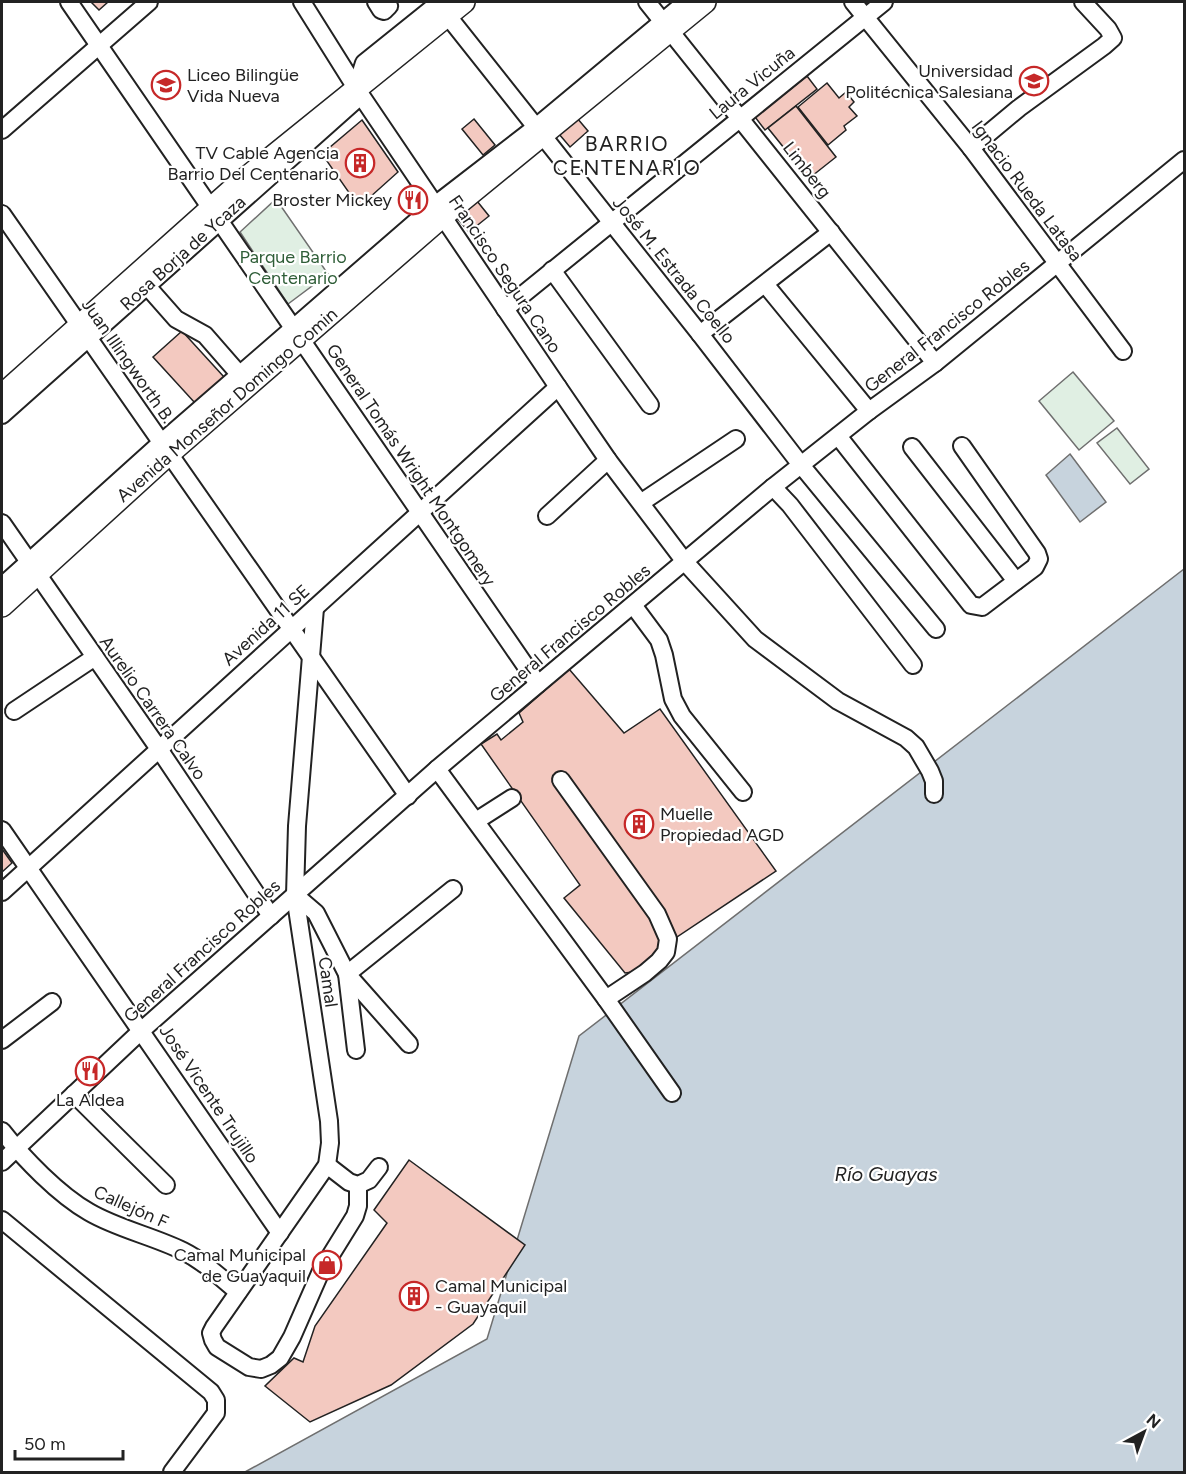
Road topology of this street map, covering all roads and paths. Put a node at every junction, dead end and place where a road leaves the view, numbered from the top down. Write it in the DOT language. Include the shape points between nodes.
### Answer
graph roads {
  1 [pos="69,2"];
  2 [pos="149,2"];
  3 [pos="302,2"];
  4 [pos="376,2"];
  5 [pos="387,2"];
  6 [pos="464,2"];
  7 [pos="647,2"];
  8 [pos="686,2"];
  9 [pos="705,2"];
  10 [pos="853,2"];
  11 [pos="884,2"];
  12 [pos="1083,2"];
  13 [pos="443,8"];
  14 [pos="865,17"];
  15 [pos="667,25"];
  16 [pos="99,45"];
  17 [pos="356,88"];
  18 [pos="741,118"];
  19 [pos="2,130"];
  20 [pos="539,131"];
  21 [pos="971,148"];
  22 [pos="1185,160"];
  23 [pos="439,211"];
  24 [pos="2,214"];
  25 [pos="215,214"];
  26 [pos="611,222"];
  27 [pos="831,232"];
  28 [pos="1058,263"];
  29 [pos="552,270"];
  30 [pos="142,281"];
  31 [pos="765,284"];
  32 [pos="505,309"];
  33 [pos="83,332"];
  34 [pos="297,333"];
  35 [pos="700,334"];
  36 [pos="1123,351"];
  37 [pos="935,363"];
  38 [pos="244,380"];
  39 [pos="558,387"];
  40 [pos="2,395"];
  41 [pos="650,405"];
  42 [pos="869,411"];
  43 [pos="2,415"];
  44 [pos="838,436"];
  45 [pos="736,439"];
  46 [pos="962,446"];
  47 [pos="912,447"];
  48 [pos="166,448"];
  49 [pos="608,460"];
  50 [pos="801,465"];
  51 [pos="773,487"];
  52 [pos="642,502"];
  53 [pos="420,512"];
  54 [pos="547,516"];
  55 [pos="2,523"];
  56 [pos="685,562"];
  57 [pos="32,568"];
  58 [pos="1016,581"];
  59 [pos="2,586"];
  60 [pos="633,605"];
  61 [pos="2,606"];
  62 [pos="315,608"];
  63 [pos="292,628"];
  64 [pos="936,629"];
  65 [pos="95,657"];
  66 [pos="311,658"];
  67 [pos="913,665"];
  68 [pos="538,684"];
  69 [pos="14,711"];
  70 [pos="159,749"];
  71 [pos="437,769"];
  72 [pos="561,780"];
  73 [pos="743,792"];
  74 [pos="934,794"];
  75 [pos="408,796"];
  76 [pos="512,798"];
  77 [pos="476,821"];
  78 [pos="2,830"];
  79 [pos="28,868"];
  80 [pos="453,889"];
  81 [pos="2,892"];
  82 [pos="295,895"];
  83 [pos="271,916"];
  84 [pos="347,974"];
  85 [pos="606,999"];
  86 [pos="52,1002"];
  87 [pos="142,1030"];
  88 [pos="2,1040"];
  89 [pos="409,1044"];
  90 [pos="356,1050"];
  91 [pos="672,1093"];
  92 [pos="74,1094"];
  93 [pos="2,1131"];
  94 [pos="15,1148"];
  95 [pos="2,1162"];
  96 [pos="327,1165"];
  97 [pos="379,1167"];
  98 [pos="166,1185"];
  99 [pos="358,1185"];
  100 [pos="2,1220"];
  101 [pos="280,1233"];
  102 [pos="238,1292"];
  103 [pos="172,1473"];
  1 -- 16 [label="street, General Tomás Wright Montgomery"];
  2 -- 16 [label="street"];
  3 -- 17 [label="street, Francisco Segura Cano"];
  4 -- 5 [label="street" via="384,11 389,6"];
  6 -- 13 [label="main road, Rosa Borja de Ycaza"];
  7 -- 15 [label="street, Limberg"];
  8 -- 15 [label="street, Avenida Monseñor Domingo Comin"];
  9 -- 15 [label="main road, Avenida Monseñor Domingo Comin"];
  10 -- 14 [label="street, Ignacio Rueda Latasa"];
  11 -- 14 [label="street, Laura Vicuña"];
  12 -- 21 [label="street" via="1113,38"];
  13 -- 17 [label="main road, Rosa Borja de Ycaza"];
  13 -- 20 [label="street, José M. Estrada Coello"];
  14 -- 18 [label="street, Laura Vicuña"];
  14 -- 21 [label="street, Ignacio Rueda Latasa"];
  15 -- 18 [label="street, Limberg"];
  15 -- 20 [label="main road, Avenida Monseñor Domingo Comin"];
  16 -- 19 [label="street"];
  16 -- 25 [label="street, General Tomás Wright Montgomery"];
  17 -- 23 [label="street, Francisco Segura Cano"];
  17 -- 25 [label="main road, Rosa Borja de Ycaza" via="236,186"];
  18 -- 26 [label="street, Laura Vicuña"];
  18 -- 27 [label="street, Limberg"];
  20 -- 23 [label="main road, Avenida Monseñor Domingo Comin"];
  20 -- 26 [label="street, José M. Estrada Coello"];
  21 -- 28 [label="street, Ignacio Rueda Latasa"];
  22 -- 28 [label="street, General Francisco Robles"];
  23 -- 32 [label="street, Francisco Segura Cano"];
  23 -- 34 [label="main road, Avenida Monseñor Domingo Comin"];
  24 -- 33 [label="street, Juan Illingworth B."];
  25 -- 30 [label="main road, Rosa Borja de Ycaza"];
  25 -- 34 [label="street, General Tomás Wright Montgomery"];
  26 -- 29 [label="street, Laura Vicuña"];
  26 -- 35 [label="street, José M. Estrada Coello"];
  27 -- 31 [label="street"];
  27 -- 37 [label="street, Limberg"];
  28 -- 36 [label="street, Ignacio Rueda Latasa"];
  28 -- 37 [label="street, General Francisco Robles"];
  29 -- 32 [label="street, Laura Vicuña"];
  29 -- 41 [label="street"];
  30 -- 33 [label="main road, Rosa Borja de Ycaza"];
  30 -- 38 [label="street" via="176,319 205,335"];
  31 -- 35 [label="street"];
  31 -- 42 [label="street"];
  32 -- 39 [label="street, Francisco Segura Cano"];
  33 -- 40 [label="main road, Rosa Borja de Ycaza"];
  33 -- 43 [label="street, Rosa Borja de Ycaza"];
  33 -- 48 [label="street, Juan Illingworth B."];
  34 -- 38 [label="main road, Avenida Monseñor Domingo Comin"];
  34 -- 53 [label="street, General Tomás Wright Montgomery"];
  35 -- 50 [label="street, José M. Estrada Coello"];
  37 -- 42 [label="street, General Francisco Robles"];
  38 -- 48 [label="main road, Avenida Monseñor Domingo Comin"];
  39 -- 49 [label="street, Francisco Segura Cano"];
  39 -- 53 [label="street, Avenida 11 SE"];
  42 -- 44 [label="street, General Francisco Robles"];
  44 -- 50 [label="street, General Francisco Robles"];
  44 -- 58 [label="street" via="971,605 982,607"];
  45 -- 52 [label="street"];
  46 -- 58 [label="street" via="1039,559 1035,567"];
  47 -- 58 [label="street"];
  48 -- 57 [label="main road, Avenida Monseñor Domingo Comin"];
  48 -- 63 [label="street, Juan Illingworth B."];
  49 -- 52 [label="street, Francisco Segura Cano"];
  49 -- 54 [label="street"];
  50 -- 51 [label="street, General Francisco Robles"];
  50 -- 64 [label="street, José M. Estrada Coello"];
  51 -- 56 [label="street, General Francisco Robles"];
  51 -- 67 [label="street"];
  52 -- 56 [label="street, Francisco Segura Cano"];
  53 -- 62 [label="street, Avenida 11 SE"];
  53 -- 68 [label="street, General Tomás Wright Montgomery"];
  55 -- 57 [label="street, Aurelio Carrera Calvo"];
  56 -- 60 [label="street, General Francisco Robles"];
  56 -- 74 [label="street, Francisco Segura Cano" via="755,639 838,700 916,747 934,781"];
  57 -- 59 [label="street, Avenida Monseñor Domingo Comin"];
  57 -- 61 [label="main road, Avenida Monseñor Domingo Comin"];
  57 -- 65 [label="street, Aurelio Carrera Calvo"];
  60 -- 68 [label="street, General Francisco Robles"];
  60 -- 73 [label="street" via="659,640 673,699 682,716"];
  62 -- 63 [label="street, Avenida 11 SE"];
  62 -- 66 [label="street, Camal"];
  63 -- 66 [label="street, Juan Illingworth B."];
  63 -- 70 [label="street, Avenida 11 SE"];
  65 -- 69 [label="street"];
  65 -- 70 [label="street, Aurelio Carrera Calvo"];
  66 -- 75 [label="street, Juan Illingworth B."];
  66 -- 82 [label="street, Camal"];
  68 -- 71 [label="street, General Francisco Robles"];
  70 -- 79 [label="street, Avenida 11 SE"];
  70 -- 83 [label="street, Aurelio Carrera Calvo"];
  71 -- 75 [label="street, General Francisco Robles"];
  71 -- 77 [label="street"];
  72 -- 85 [label="street" via="657,914 668,939 666,952 659,961"];
  75 -- 82 [label="street, General Francisco Robles"];
  76 -- 77 [label="street"];
  77 -- 85 [label="street"];
  78 -- 79 [label="street, José Vicente Trujillo"];
  79 -- 81 [label="street, Avenida 11 SE"];
  79 -- 87 [label="street, José Vicente Trujillo"];
  80 -- 84 [label="street"];
  82 -- 83 [label="street, General Francisco Robles"];
  82 -- 84 [label="street" via="316,913"];
  82 -- 96 [label="street, Camal" via="329,1121"];
  83 -- 87 [label="street, General Francisco Robles"];
  84 -- 89 [label="street"];
  84 -- 90 [label="street"];
  85 -- 91 [label="street"];
  86 -- 88 [label="street"];
  87 -- 92 [label="street, General Francisco Robles"];
  87 -- 101 [label="street, José Vicente Trujillo"];
  92 -- 94 [label="street, General Francisco Robles"];
  92 -- 98 [label="street"];
  93 -- 94 [label="street, Callejón F"];
  94 -- 95 [label="street, General Francisco Robles"];
  94 -- 102 [label="street, Callejón F" via="90,1213 183,1251"];
  96 -- 99 [label="street"];
  96 -- 101 [label="street, Camal"];
  97 -- 99 [label="street" via="369,1180"];
  99 -- 102 [label="street, Camal" via="355,1216 321,1271 292,1337 280,1358 261,1369 249,1367 217,1347 213,1340 214,1327"];
  100 -- 103 [label="street" via="211,1392 216,1400 216,1413"];
  101 -- 102 [label="street, Camal"];
}
